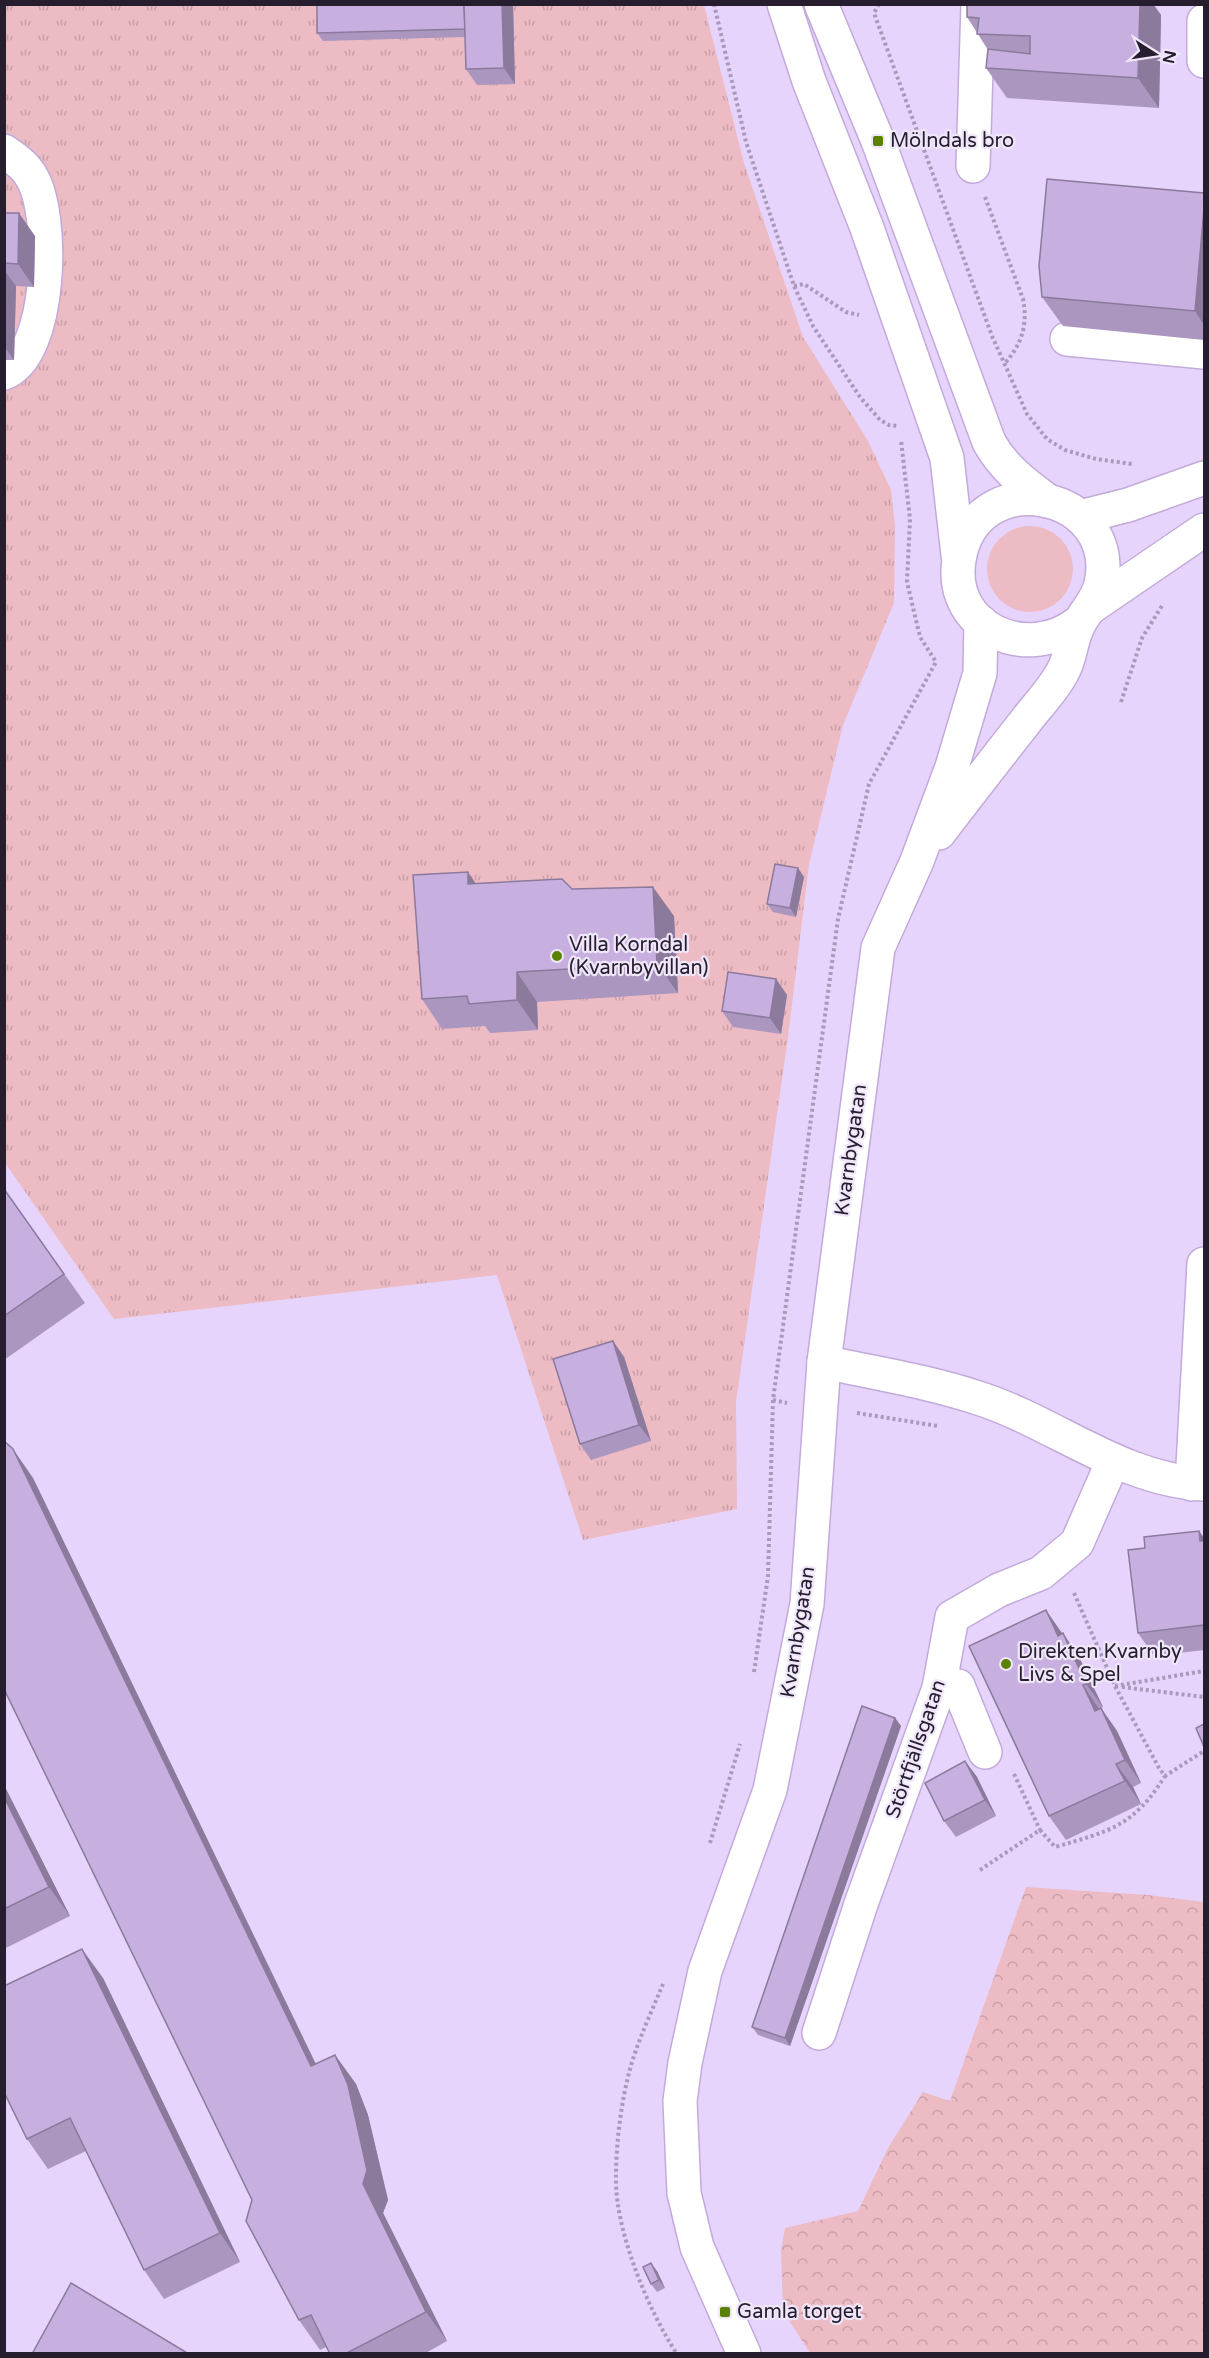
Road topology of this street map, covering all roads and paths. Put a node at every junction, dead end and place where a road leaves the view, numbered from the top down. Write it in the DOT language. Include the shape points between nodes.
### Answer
graph roads {
  1 [pos="714,4"];
  2 [pos="784,4"];
  3 [pos="821,4"];
  4 [pos="846,4"];
  5 [pos="879,4"];
  6 [pos="978,4"];
  7 [pos="1204,21"];
  8 [pos="834,38"];
  9 [pos="1204,61"];
  10 [pos="810,81"];
  11 [pos="4,151"];
  12 [pos="974,166"];
  13 [pos="794,286"];
  14 [pos="862,315"];
  15 [pos="1067,339"];
  16 [pos="1204,352"];
  17 [pos="1005,363"];
  18 [pos="4,373"];
  19 [pos="897,416"];
  20 [pos="899,426"];
  21 [pos="1204,478"];
  22 [pos="1155,495"];
  23 [pos="1044,498"];
  24 [pos="1080,517"];
  25 [pos="1204,530"];
  26 [pos="959,560"];
  27 [pos="1168,599"];
  28 [pos="1085,615"];
  29 [pos="981,622"];
  30 [pos="1120,702"];
  31 [pos="917,861"];
  32 [pos="1204,1264"];
  33 [pos="824,1362"];
  34 [pos="1113,1461"];
  35 [pos="1198,1484"];
  36 [pos="1059,1559"];
  37 [pos="1204,1671"];
  38 [pos="754,1674"];
  39 [pos="1115,1686"];
  40 [pos="939,1688"];
  41 [pos="1204,1696"];
  42 [pos="742,1739"];
  43 [pos="1204,1751"];
  44 [pos="985,1752"];
  45 [pos="1012,1770"];
  46 [pos="1165,1776"];
  47 [pos="1040,1830"];
  48 [pos="709,1847"];
  49 [pos="980,1870"];
  50 [pos="667,1974"];
  51 [pos="819,2033"];
  52 [pos="677,2354"];
  53 [pos="744,2354"];
  1 -- 13 [label="path" via="746,142"];
  2 -- 10 [label="street"];
  3 -- 8 [label="street"];
  4 -- 8 [label="street"];
  5 -- 17 [label="path" via="874,13"];
  6 -- 12 [label="street"];
  7 -- 9 [label="street"];
  8 -- 10 [label="street"];
  8 -- 23 [label="street" via="878,141 989,442 997,457"];
  10 -- 26 [label="street" via="867,228 947,458"];
  11 -- 18 [label="street" via="32,177 39,196 45,246 38,325 27,354 15,369"];
  12 -- 17 [label="path" via="1026,316 1018,349"];
  13 -- 14 [label="path" via="804,284 846,312"];
  13 -- 20 [label="path" via="813,326 861,397 880,420"];
  15 -- 16 [label="street"];
  17 -- 22 [label="path" via="1028,414 1047,439 1065,450 1096,459 1144,465"];
  19 -- 20 [label="path"];
  20 -- 38 [label="path" via="910,519 907,582 920,637 936,662 869,784 838,919 773,1400 768,1576"];
  21 -- 22 [label="street"];
  22 -- 24 [label="street"];
  23 -- 24 [label="street"];
  23 -- 26 [label="street" via="1014,499 988,511 968,532"];
  24 -- 28 [label="street" via="1094,537 1101,560 1101,584"];
  25 -- 28 [label="street"];
  26 -- 29 [label="street" via="964,598"];
  27 -- 30 [label="path" via="1142,638"];
  28 -- 29 [label="street" via="1062,634 1030,642 999,634"];
  28 -- 31 [label="street, Kvarnbygatan" via="1064,670"];
  29 -- 31 [label="street, Kvarnbygatan" via="980,673 952,767"];
  31 -- 33 [label="street, Kvarnbygatan" via="878,948"];
  32 -- 35 [label="street"];
  33 -- 34 [label="street" via="976,1397"];
  33 -- 53 [label="street, Kvarnbygatan" via="807,1604 770,1790 705,1971 680,2101 684,2193 697,2247"];
  34 -- 35 [label="street" via="1152,1475"];
  34 -- 36 [label="street, Störtfjällsgatan" via="1077,1543"];
  36 -- 39 [label="path"];
  36 -- 40 [label="street, Störtfjällsgatan" via="1041,1573 999,1590 952,1617"];
  37 -- 39 [label="path"];
  39 -- 41 [label="path"];
  39 -- 46 [label="path"];
  40 -- 44 [label="street" via="958,1686"];
  40 -- 51 [label="street, Störtfjällsgatan"];
  42 -- 48 [label="path"];
  43 -- 46 [label="path"];
  45 -- 47 [label="path"];
  46 -- 47 [label="path" via="1148,1803 1110,1831 1055,1847"];
  47 -- 49 [label="path"];
  50 -- 52 [label="path" via="630,2069 616,2179 618,2207 631,2252 650,2303"];
}
